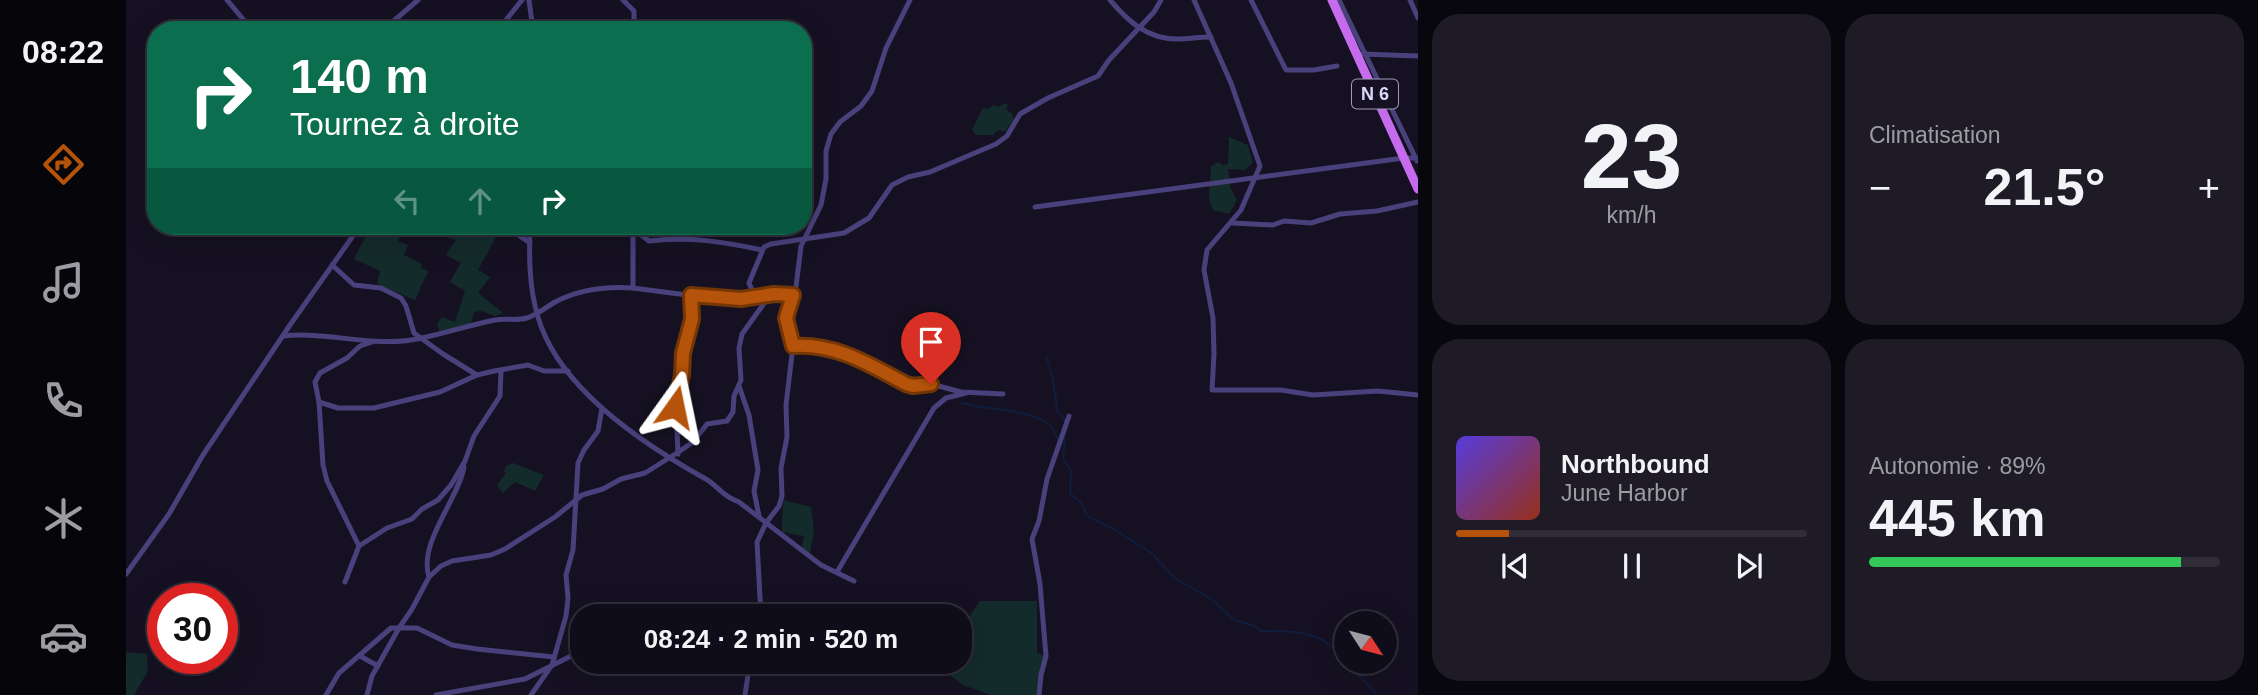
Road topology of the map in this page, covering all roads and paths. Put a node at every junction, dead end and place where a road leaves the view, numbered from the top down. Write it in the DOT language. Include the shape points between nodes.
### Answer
graph roads {
  1 [pos="227,0"];
  2 [pos="418,0"];
  3 [pos="522,0"];
  4 [pos="529,0"];
  5 [pos="623,0"];
  6 [pos="910,0"];
  7 [pos="1110,0"];
  8 [pos="1161,0"];
  9 [pos="1194,0"];
  10 [pos="1251,0"];
  11 [pos="1332,0"];
  12 [pos="1339,0"];
  13 [pos="1410,0"];
  14 [pos="1418,18"];
  15 [pos="245,21"];
  16 [pos="394,21"];
  17 [pos="505,21"];
  18 [pos="532,21"];
  19 [pos="634,21"];
  20 [pos="1139,29"];
  21 [pos="1211,37"];
  22 [pos="1361,55"];
  23 [pos="1418,56"];
  24 [pos="1337,66"];
  25 [pos="1404,158"];
  26 [pos="1417,159"];
  27 [pos="1257,178"];
  28 [pos="1418,189"];
  29 [pos="1418,202"];
  30 [pos="1035,207"];
  31 [pos="1230,223"];
  32 [pos="812,224"];
  33 [pos="354,235"];
  34 [pos="518,235"];
  35 [pos="530,235"];
  36 [pos="634,235"];
  37 [pos="643,235"];
  38 [pos="806,235"];
  39 [pos="804,240"];
  40 [pos="530,243"];
  41 [pos="762,250"];
  42 [pos="332,265"];
  43 [pos="633,288"];
  44 [pos="691,295"];
  45 [pos="770,295"];
  46 [pos="793,295"];
  47 [pos="755,297"];
  48 [pos="537,314"];
  49 [pos="283,336"];
  50 [pos="421,339"];
  51 [pos="374,341"];
  52 [pos="793,346"];
  53 [pos="501,370"];
  54 [pos="568,371"];
  55 [pos="477,375"];
  56 [pos="740,386"];
  57 [pos="966,393"];
  58 [pos="1003,394"];
  59 [pos="1418,395"];
  60 [pos="319,402"];
  61 [pos="603,408"];
  62 [pos="1069,416"];
  63 [pos="677,453"];
  64 [pos="668,458"];
  65 [pos="465,461"];
  66 [pos="680,465"];
  67 [pos="577,498"];
  68 [pos="759,517"];
  69 [pos="766,523"];
  70 [pos="359,546"];
  71 [pos="837,572"];
  72 [pos="126,574"];
  73 [pos="429,577"];
  74 [pos="854,581"];
  75 [pos="345,582"];
  76 [pos="760,604"];
  77 [pos="399,628"];
  78 [pos="360,656"];
  79 [pos="570,656"];
  80 [pos="554,657"];
  81 [pos="552,665"];
  82 [pos="378,666"];
  83 [pos="748,674"];
  84 [pos="326,695"];
  85 [pos="367,695"];
  86 [pos="436,695"];
  87 [pos="531,695"];
  88 [pos="744,695"];
  89 [pos="1039,695"];
  1 -- 15 [label="street"];
  2 -- 16 [label="street"];
  3 -- 17 [label="street"];
  4 -- 18 [label="street"];
  5 -- 19 [label="street" via="634,11"];
  6 -- 32 [label="street" via="870,95 831,134 821,205"];
  7 -- 20 [label="street"];
  8 -- 20 [label="street"];
  9 -- 21 [label="street"];
  10 -- 24 [label="street" via="1286,70"];
  11 -- 22 [label="main road, N 6"];
  12 -- 22 [label="street"];
  13 -- 14 [label="street"];
  20 -- 21 [label="street" via="1165,38"];
  20 -- 39 [label="street" via="1098,76 1020,114 996,144 892,185 869,218 848,231"];
  21 -- 27 [label="street" via="1259,160"];
  22 -- 23 [label="street"];
  22 -- 25 [label="main road, N 6"];
  22 -- 26 [label="street"];
  25 -- 26 [label="street"];
  25 -- 27 [label="street"];
  25 -- 28 [label="main road, N 6"];
  27 -- 30 [label="street"];
  27 -- 31 [label="street"];
  29 -- 31 [label="street" via="1311,223"];
  31 -- 59 [label="street" via="1207,250 1204,270 1213,318 1212,390"];
  33 -- 42 [label="street"];
  34 -- 40 [label="street"];
  35 -- 40 [label="street"];
  36 -- 43 [label="street"];
  37 -- 41 [label="street" via="649,241 702,240"];
  38 -- 39 [label="street"];
  39 -- 41 [label="street" via="771,244"];
  39 -- 46 [label="street"];
  40 -- 48 [label="street"];
  41 -- 47 [label="street" via="749,283"];
  42 -- 49 [label="street"];
  42 -- 50 [label="street" via="354,285 381,288 401,298 412,329"];
  43 -- 44 [label="street"];
  43 -- 48 [label="street" via="585,290"];
  44 -- 47 [label="street"];
  44 -- 63 [label="street" via="692,319 676,403"];
  45 -- 46 [label="street"];
  45 -- 47 [label="street"];
  45 -- 56 [label="street" via="742,334"];
  46 -- 52 [label="street" via="786,318"];
  48 -- 50 [label="street"];
  48 -- 54 [label="street" via="548,343"];
  49 -- 51 [label="street"];
  49 -- 72 [label="street"];
  50 -- 51 [label="street"];
  50 -- 55 [label="street"];
  51 -- 60 [label="street" via="317,375"];
  52 -- 57 [label="street" via="832,349 913,386 931,384"];
  52 -- 69 [label="street" via="782,496"];
  53 -- 54 [label="street" via="528,365 544,371"];
  53 -- 55 [label="street"];
  53 -- 65 [label="street" via="500,396 474,436"];
  54 -- 61 [label="street"];
  55 -- 60 [label="street" via="440,392 374,408 338,408"];
  56 -- 63 [label="street" via="730,418 707,424"];
  56 -- 68 [label="street" via="757,457 754,491"];
  57 -- 58 [label="street"];
  57 -- 71 [label="street" via="946,398 934,408"];
  60 -- 70 [label="street" via="327,481"];
  61 -- 64 [label="street"];
  61 -- 67 [label="street" via="598,431 578,463"];
  62 -- 89 [label="street" via="1032,539 1046,656"];
  63 -- 64 [label="street"];
  63 -- 66 [label="street"];
  64 -- 66 [label="street"];
  64 -- 67 [label="street" via="645,473"];
  65 -- 70 [label="street" via="438,500"];
  65 -- 73 [label="street" via="434,537"];
  66 -- 68 [label="street"];
  67 -- 73 [label="street" via="505,550 452,561"];
  67 -- 80 [label="street" via="566,575 567,610"];
  68 -- 69 [label="street"];
  69 -- 71 [label="street"];
  69 -- 76 [label="street" via="757,542"];
  70 -- 75 [label="street"];
  71 -- 74 [label="street"];
  73 -- 77 [label="street"];
  77 -- 78 [label="street" via="391,628"];
  77 -- 80 [label="street" via="417,628 452,645"];
  77 -- 82 [label="street"];
  78 -- 82 [label="street"];
  78 -- 84 [label="street" via="334,679"];
  79 -- 81 [label="street"];
  80 -- 81 [label="street"];
  81 -- 86 [label="street" via="524,679"];
  81 -- 87 [label="street"];
  82 -- 85 [label="street"];
  83 -- 88 [label="street"];
}
